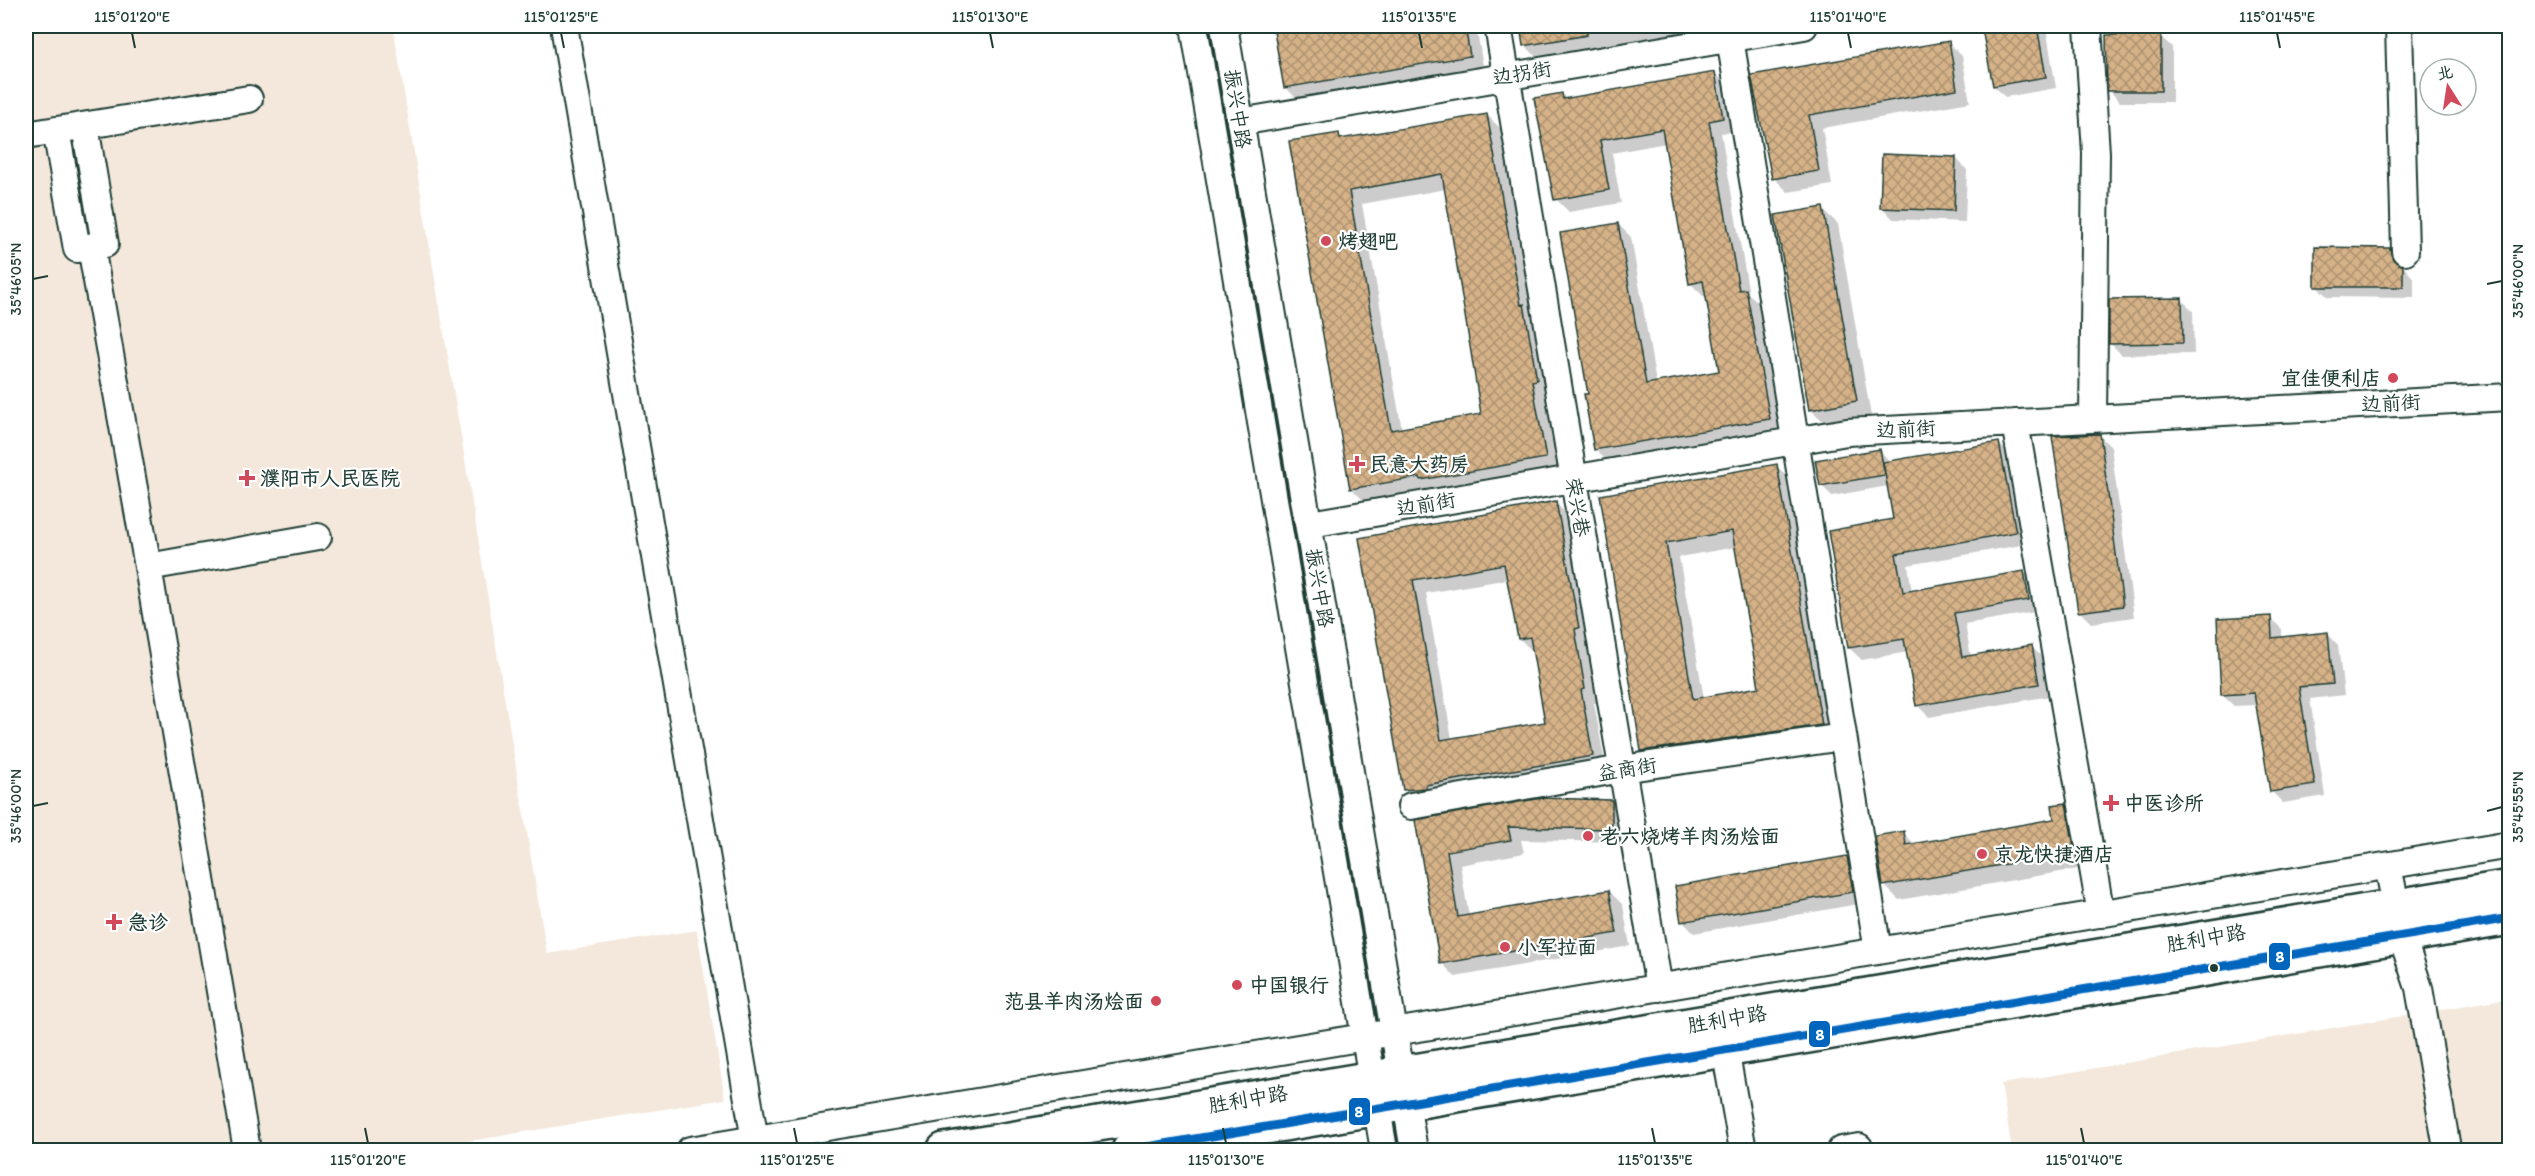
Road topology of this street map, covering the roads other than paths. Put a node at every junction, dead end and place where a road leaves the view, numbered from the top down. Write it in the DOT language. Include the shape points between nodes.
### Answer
graph roads {
  1 [pos="564,26"];
  2 [pos="1194,26"];
  3 [pos="1224,26"];
  4 [pos="1498,26"];
  5 [pos="1804,26"];
  6 [pos="2088,26"];
  7 [pos="2399,26"];
  8 [pos="1729,32"];
  9 [pos="1506,76"];
  10 [pos="249,99"];
  11 [pos="1240,122"];
  12 [pos="86,126"];
  13 [pos="56,130"];
  14 [pos="26,135"];
  15 [pos="91,247"];
  16 [pos="2405,251"];
  17 [pos="2510,396"];
  18 [pos="2093,418"];
  19 [pos="2015,423"];
  20 [pos="1795,441"];
  21 [pos="1574,479"];
  22 [pos="1310,524"];
  23 [pos="318,537"];
  24 [pos="148,567"];
  25 [pos="1843,737"];
  26 [pos="1622,769"];
  27 [pos="1411,806"];
  28 [pos="2510,845"];
  29 [pos="2388,866"];
  30 [pos="2510,887"];
  31 [pos="2101,914"];
  32 [pos="2510,918"];
  33 [pos="2399,921"];
  34 [pos="1878,951"];
  35 [pos="1659,988"];
  36 [pos="1395,1032"];
  37 [pos="1365,1038"];
  38 [pos="1725,1049"];
  39 [pos="1389,1091"];
  40 [pos="755,1140"];
  41 [pos="247,1150"];
  42 [pos="690,1150"];
  43 [pos="944,1150"];
  44 [pos="1129,1150"];
  45 [pos="1384,1150"];
  46 [pos="1414,1150"];
  47 [pos="1743,1150"];
  48 [pos="1841,1150"];
  49 [pos="1859,1150"];
  50 [pos="2448,1150"];
  1 -- 40 [label="street"];
  2 -- 37 [label="street, 振兴中路"];
  3 -- 11 [label="street, 振兴中路"];
  4 -- 9 [label="street, 荣兴巷"];
  5 -- 8 [label="street, 边拐街"];
  6 -- 18 [label="street" via="2096,153"];
  7 -- 16 [label="street"];
  8 -- 9 [label="street, 边拐街"];
  8 -- 20 [label="street"];
  9 -- 11 [label="street, 边拐街"];
  9 -- 21 [label="street, 荣兴巷"];
  10 -- 12 [label="street"];
  11 -- 22 [label="street, 振兴中路"];
  12 -- 13 [label="street"];
  12 -- 15 [label="street" via="105,244"];
  13 -- 14 [label="street"];
  13 -- 15 [label="street" via="77,249"];
  15 -- 24 [label="street"];
  17 -- 18 [label="street, 边前街"];
  18 -- 19 [label="street, 边前街"];
  19 -- 20 [label="street, 边前街" via="1847,432"];
  19 -- 31 [label="street"];
  20 -- 21 [label="street, 边前街"];
  20 -- 25 [label="street"];
  21 -- 22 [label="street, 边前街"];
  21 -- 26 [label="street, 荣兴巷"];
  22 -- 36 [label="street, 振兴中路"];
  23 -- 24 [label="street"];
  24 -- 41 [label="street"];
  25 -- 26 [label="street, 益商街"];
  25 -- 34 [label="street"];
  26 -- 27 [label="street, 益商街"];
  26 -- 35 [label="street, 荣兴巷"];
  28 -- 29 [label="street"];
  29 -- 31 [label="street"];
  29 -- 33 [label="street"];
  30 -- 33 [label="main road, 胜利中路"];
  31 -- 34 [label="street"];
  32 -- 33 [label="main road, 胜利中路"];
  33 -- 38 [label="main road, 胜利中路"];
  33 -- 39 [label="main road, 胜利中路"];
  33 -- 50 [label="street" via="2419,988"];
  34 -- 35 [label="street"];
  35 -- 36 [label="street"];
  36 -- 37 [label="street"];
  36 -- 39 [label="street, 振兴中路"];
  37 -- 39 [label="street, 振兴中路"];
  37 -- 40 [label="street"];
  38 -- 39 [label="main road, 胜利中路"];
  38 -- 47 [label="street"];
  39 -- 43 [label="main road, 胜利中路"];
  39 -- 44 [label="main road, 胜利中路"];
  39 -- 45 [label="street, 振兴中路"];
  39 -- 46 [label="street, 振兴中路"];
  40 -- 42 [label="street"];
  48 -- 49 [label="street"];
}
